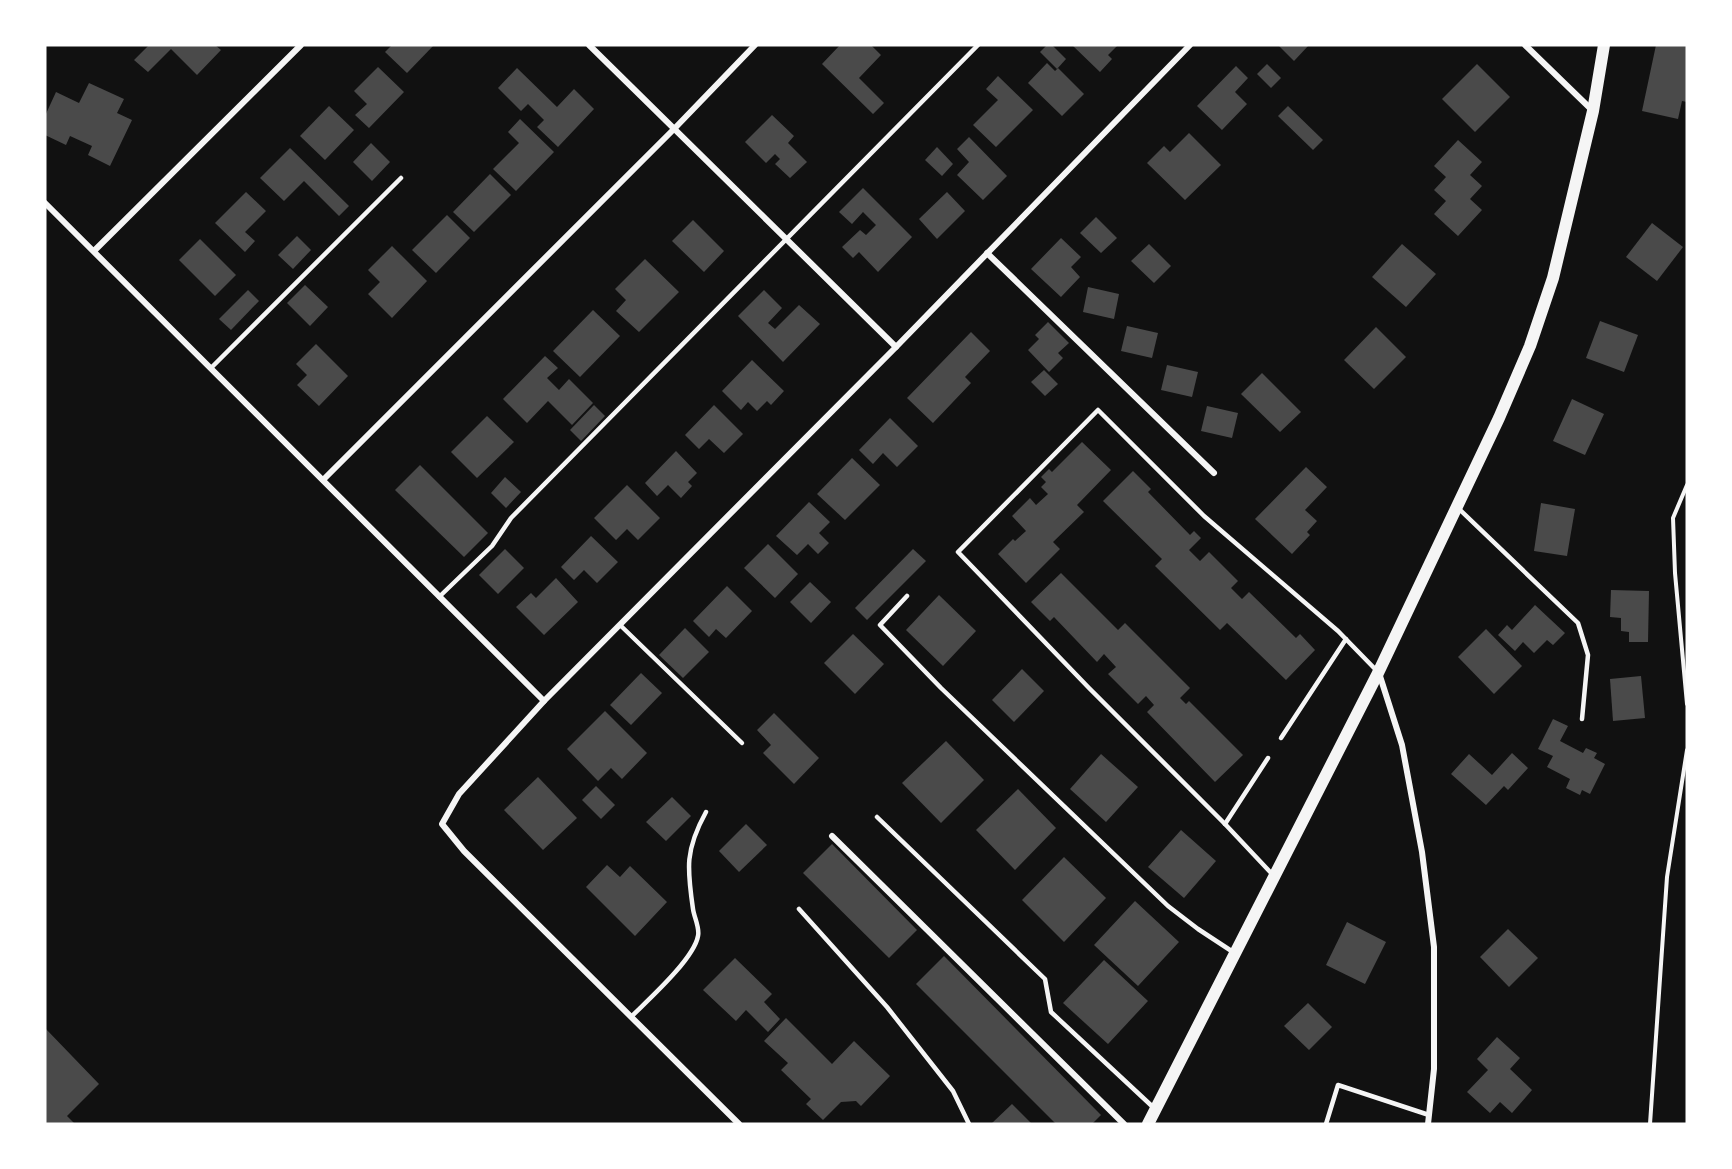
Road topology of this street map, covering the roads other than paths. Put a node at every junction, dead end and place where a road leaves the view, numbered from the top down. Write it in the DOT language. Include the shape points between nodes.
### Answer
graph roads {
  1 [pos="300,45"];
  2 [pos="589,45"];
  3 [pos="755,45"];
  4 [pos="978,45"];
  5 [pos="1190,45"];
  6 [pos="1525,45"];
  7 [pos="1604,45"];
  8 [pos="1593,111"];
  9 [pos="675,128"];
  10 [pos="401,178"];
  11 [pos="45,203"];
  12 [pos="788,240"];
  13 [pos="94,251"];
  14 [pos="987,253"];
  15 [pos="896,347"];
  16 [pos="211,368"];
  17 [pos="1214,473"];
  18 [pos="323,480"];
  19 [pos="1457,507"];
  20 [pos="440,597"];
  21 [pos="907,597"];
  22 [pos="620,625"];
  23 [pos="1346,639"];
  24 [pos="1378,673"];
  25 [pos="544,701"];
  26 [pos="1582,719"];
  27 [pos="1281,738"];
  28 [pos="742,743"];
  29 [pos="1268,758"];
  30 [pos="706,812"];
  31 [pos="877,817"];
  32 [pos="1225,824"];
  33 [pos="832,837"];
  34 [pos="1274,877"];
  35 [pos="799,909"];
  36 [pos="1235,953"];
  37 [pos="631,1017"];
  38 [pos="1156,1110"];
  39 [pos="1429,1115"];
  40 [pos="740,1124"];
  41 [pos="969,1124"];
  42 [pos="1124,1124"];
  43 [pos="1148,1124"];
  44 [pos="1326,1124"];
  45 [pos="1428,1124"];
  1 -- 13 [label="street"];
  2 -- 9 [label="street"];
  3 -- 9 [label="street"];
  4 -- 12 [label="lane"];
  5 -- 14 [label="street"];
  6 -- 8 [label="street"];
  7 -- 8 [label="main road"];
  8 -- 19 [label="main road" via="1553,278 1530,346"];
  9 -- 12 [label="street"];
  9 -- 18 [label="street"];
  10 -- 16 [label="lane"];
  11 -- 13 [label="street"];
  12 -- 15 [label="street"];
  12 -- 20 [label="lane" via="511,518 492,546"];
  13 -- 16 [label="street"];
  14 -- 15 [label="street"];
  14 -- 17 [label="street"];
  15 -- 22 [label="street"];
  16 -- 18 [label="street"];
  18 -- 20 [label="street"];
  19 -- 24 [label="main road"];
  19 -- 26 [label="lane" via="1578,623 1588,656"];
  20 -- 25 [label="street"];
  21 -- 36 [label="lane" via="880,625 1168,906"];
  22 -- 25 [label="street"];
  22 -- 28 [label="lane"];
  23 -- 24 [label="lane"];
  23 -- 27 [label="lane"];
  23 -- 32 [label="lane" via="1204,516 1098,410 958,552"];
  24 -- 34 [label="main road"];
  24 -- 39 [label="street" via="1402,745 1422,852 1434,947 1434,1069"];
  25 -- 37 [label="street" via="459,794 442,824 464,851"];
  29 -- 32 [label="lane"];
  30 -- 37 [label="lane" via="693,835 688,856 699,936 678,968"];
  31 -- 38 [label="lane" via="1045,979 1051,1012"];
  32 -- 34 [label="lane"];
  33 -- 42 [label="street"];
  34 -- 36 [label="main road"];
  35 -- 41 [label="lane" via="887,1007 953,1091"];
  36 -- 38 [label="main road"];
  37 -- 40 [label="street"];
  38 -- 43 [label="main road"];
  39 -- 44 [label="lane" via="1338,1085"];
  39 -- 45 [label="street"];
}
